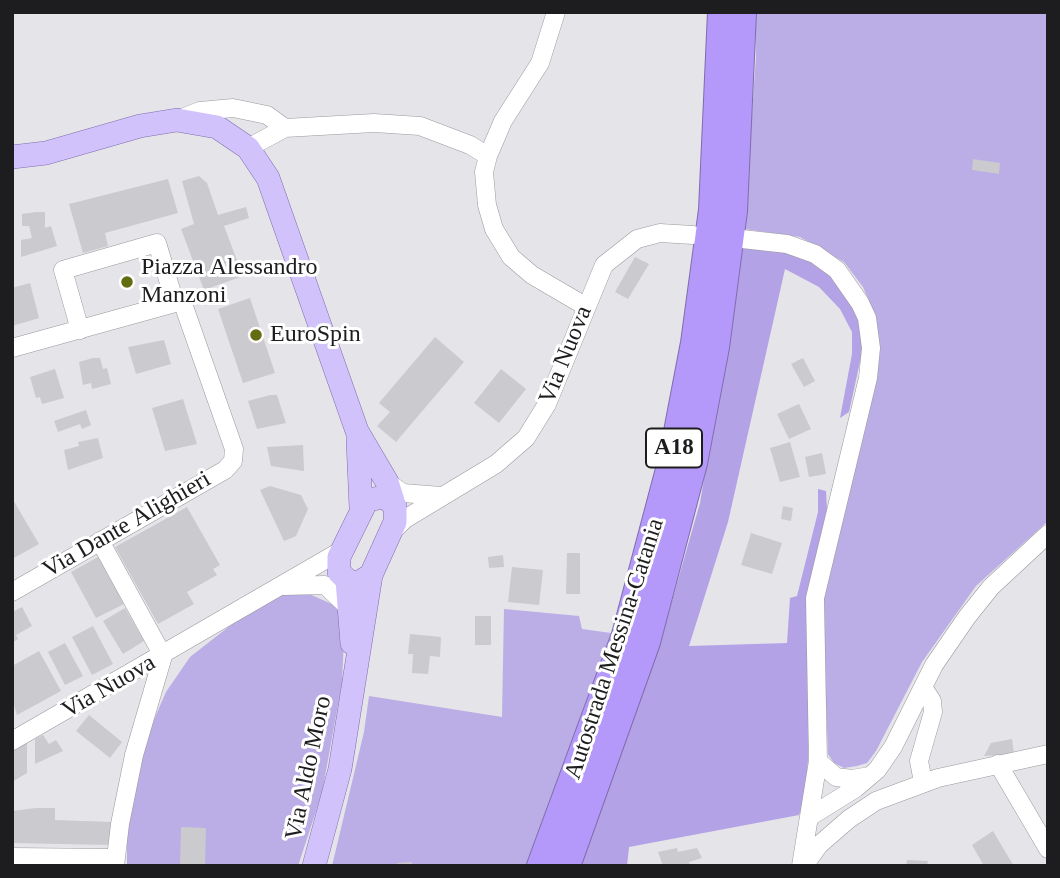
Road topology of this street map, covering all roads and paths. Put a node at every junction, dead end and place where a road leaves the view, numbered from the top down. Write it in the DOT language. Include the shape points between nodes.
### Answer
graph roads {
  1 [pos="556,12"];
  2 [pos="721,12"];
  3 [pos="743,12"];
  4 [pos="177,120"];
  5 [pos="285,128"];
  6 [pos="98,137"];
  7 [pos="12,143"];
  8 [pos="248,148"];
  9 [pos="46,153"];
  10 [pos="488,156"];
  11 [pos="12,158"];
  12 [pos="12,169"];
  13 [pos="693,235"];
  14 [pos="742,239"];
  15 [pos="175,303"];
  16 [pos="585,306"];
  17 [pos="80,330"];
  18 [pos="12,348"];
  19 [pos="357,431"];
  20 [pos="394,492"];
  21 [pos="441,496"];
  22 [pos="361,508"];
  23 [pos="390,534"];
  24 [pos="1048,534"];
  25 [pos="100,541"];
  26 [pos="344,549"];
  27 [pos="371,575"];
  28 [pos="336,582"];
  29 [pos="277,587"];
  30 [pos="12,592"];
  31 [pos="163,656"];
  32 [pos="354,681"];
  33 [pos="923,687"];
  34 [pos="12,741"];
  35 [pos="1048,754"];
  36 [pos="818,761"];
  37 [pos="998,764"];
  38 [pos="870,776"];
  39 [pos="923,782"];
  40 [pos="811,816"];
  41 [pos="1048,849"];
  42 [pos="807,856"];
  43 [pos="12,857"];
  44 [pos="116,862"];
  45 [pos="314,866"];
  46 [pos="540,866"];
  47 [pos="567,866"];
  1 -- 10 [label="street" via="540,63 503,121"];
  2 -- 46 [label="highway, Autostrada Messina-Catania / A18" via="712,210 698,320 672,458 625,635"];
  3 -- 47 [label="highway, Autostrada Messina-Catania / A18" via="734,211 699,438 682,519 647,642"];
  4 -- 5 [label="street" via="200,111 233,108 267,115"];
  4 -- 6 [label="main road"];
  4 -- 8 [label="main road" via="217,127"];
  5 -- 8 [label="street"];
  5 -- 10 [label="street" via="374,123 419,126"];
  6 -- 7 [label="main road"];
  6 -- 9 [label="main road"];
  8 -- 19 [label="main road" via="268,178"];
  9 -- 11 [label="main road"];
  9 -- 12 [label="street"];
  10 -- 16 [label="street" via="484,172 487,205 494,229 512,257 532,275"];
  13 -- 16 [label="street, Via Nuova" via="660,233 637,239 617,252 604,265"];
  14 -- 36 [label="street" via="787,244 815,254 837,270 860,303 870,333 867,378 815,598"];
  15 -- 17 [label="street"];
  15 -- 17 [label="street" via="157,243 64,270"];
  15 -- 25 [label="street, Via Dante Alighieri" via="182,301 234,449 233,461 225,470"];
  16 -- 21 [label="street, Via Nuova" via="547,404 526,438 496,464"];
  17 -- 18 [label="street"];
  19 -- 20 [label="main road"];
  19 -- 22 [label="main road"];
  20 -- 21 [label="street"];
  20 -- 22 [label="main road" via="367,500"];
  20 -- 23 [label="main road" via="396,515"];
  21 -- 23 [label="street, Via Nuova"];
  22 -- 26 [label="main road"];
  23 -- 27 [label="main road"];
  24 -- 33 [label="street" via="991,587"];
  25 -- 30 [label="street, Via Dante Alighieri"];
  25 -- 31 [label="street"];
  26 -- 28 [label="main road"];
  26 -- 29 [label="street, Via Nuova"];
  27 -- 28 [label="main road" via="356,583"];
  27 -- 32 [label="main road"];
  28 -- 29 [label="street"];
  28 -- 32 [label="main road" via="348,607"];
  29 -- 31 [label="street, Via Nuova"];
  31 -- 34 [label="street, Via Nuova"];
  31 -- 44 [label="street" via="134,755"];
  32 -- 45 [label="main road, Via Aldo Moro" via="340,769"];
  33 -- 38 [label="street" via="893,747"];
  33 -- 39 [label="street" via="933,712 919,761"];
  35 -- 37 [label="street"];
  36 -- 38 [label="street" via="836,777"];
  36 -- 40 [label="street"];
  37 -- 39 [label="street"];
  37 -- 41 [label="street"];
  38 -- 40 [label="street"];
  39 -- 42 [label="street" via="876,801"];
  40 -- 42 [label="street"];
  43 -- 44 [label="street"];
}
